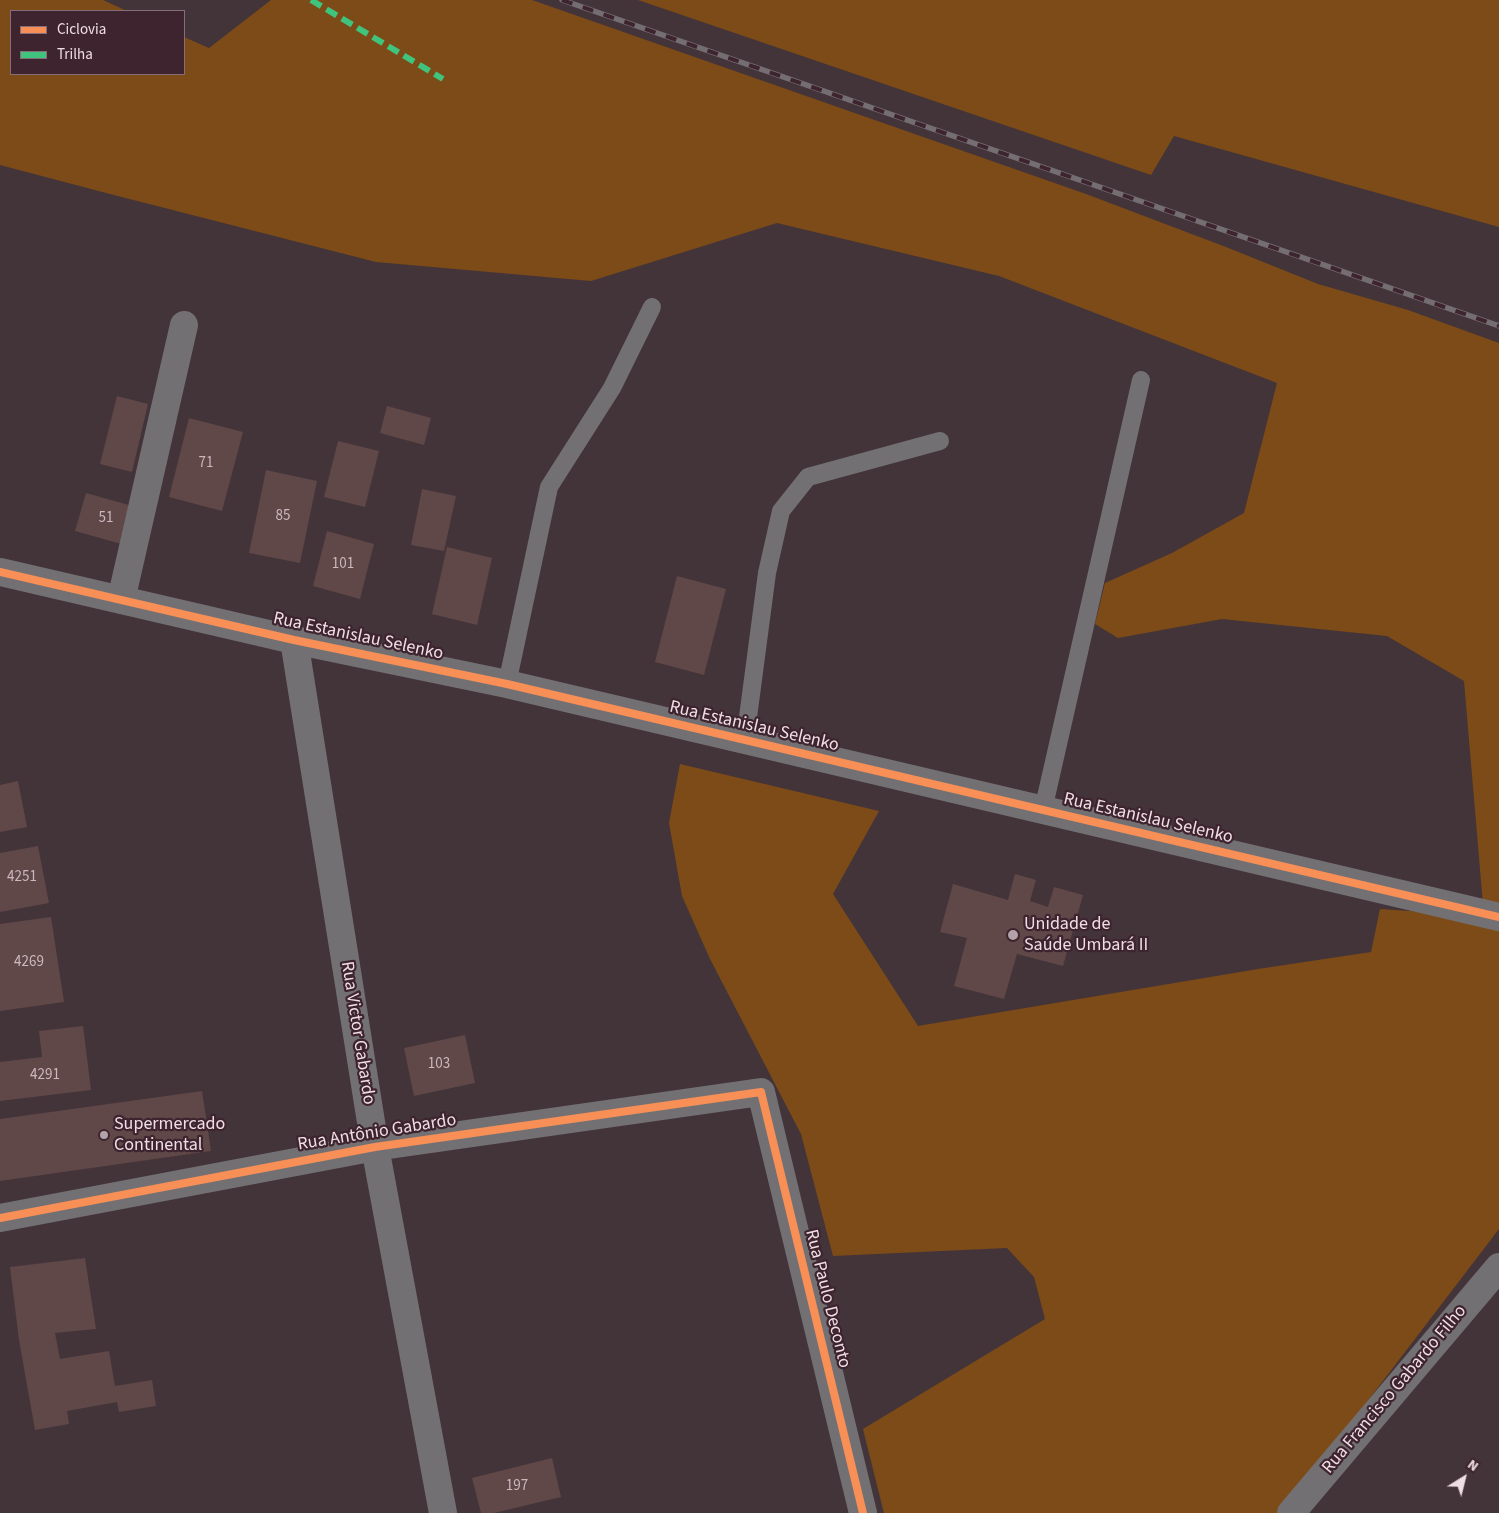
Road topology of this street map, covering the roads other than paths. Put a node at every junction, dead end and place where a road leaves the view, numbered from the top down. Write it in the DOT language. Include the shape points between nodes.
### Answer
graph roads {
  1 [pos="652,307"];
  2 [pos="184,325"];
  3 [pos="1141,380"];
  4 [pos="940,441"];
  5 [pos="0,572"];
  6 [pos="121,600"];
  7 [pos="294,640"];
  8 [pos="507,684"];
  9 [pos="745,740"];
  10 [pos="1043,810"];
  11 [pos="1499,917"];
  12 [pos="761,1092"];
  13 [pos="375,1146"];
  14 [pos="0,1218"];
  15 [pos="1499,1267"];
  16 [pos="443,1513"];
  17 [pos="863,1513"];
  18 [pos="1291,1513"];
  1 -- 8 [label="lane" via="612,388 549,487"];
  2 -- 6 [label="street"];
  3 -- 10 [label="lane"];
  4 -- 9 [label="lane" via="808,477 781,511 767,573"];
  5 -- 6 [label="street, Rua Estanislau Selenko"];
  6 -- 7 [label="street, Rua Estanislau Selenko"];
  7 -- 8 [label="street, Rua Estanislau Selenko"];
  7 -- 13 [label="street, Rua Victor Gabardo"];
  8 -- 9 [label="street, Rua Estanislau Selenko"];
  9 -- 10 [label="street, Rua Estanislau Selenko"];
  10 -- 11 [label="street, Rua Estanislau Selenko"];
  12 -- 13 [label="street, Rua Antônio Gabardo"];
  12 -- 17 [label="street, Rua Paulo Deconto"];
  13 -- 14 [label="street, Rua Antônio Gabardo"];
  13 -- 16 [label="street, Rua Victor Gabardo"];
  15 -- 18 [label="street, Rua Francisco Gabardo Filho"];
}
